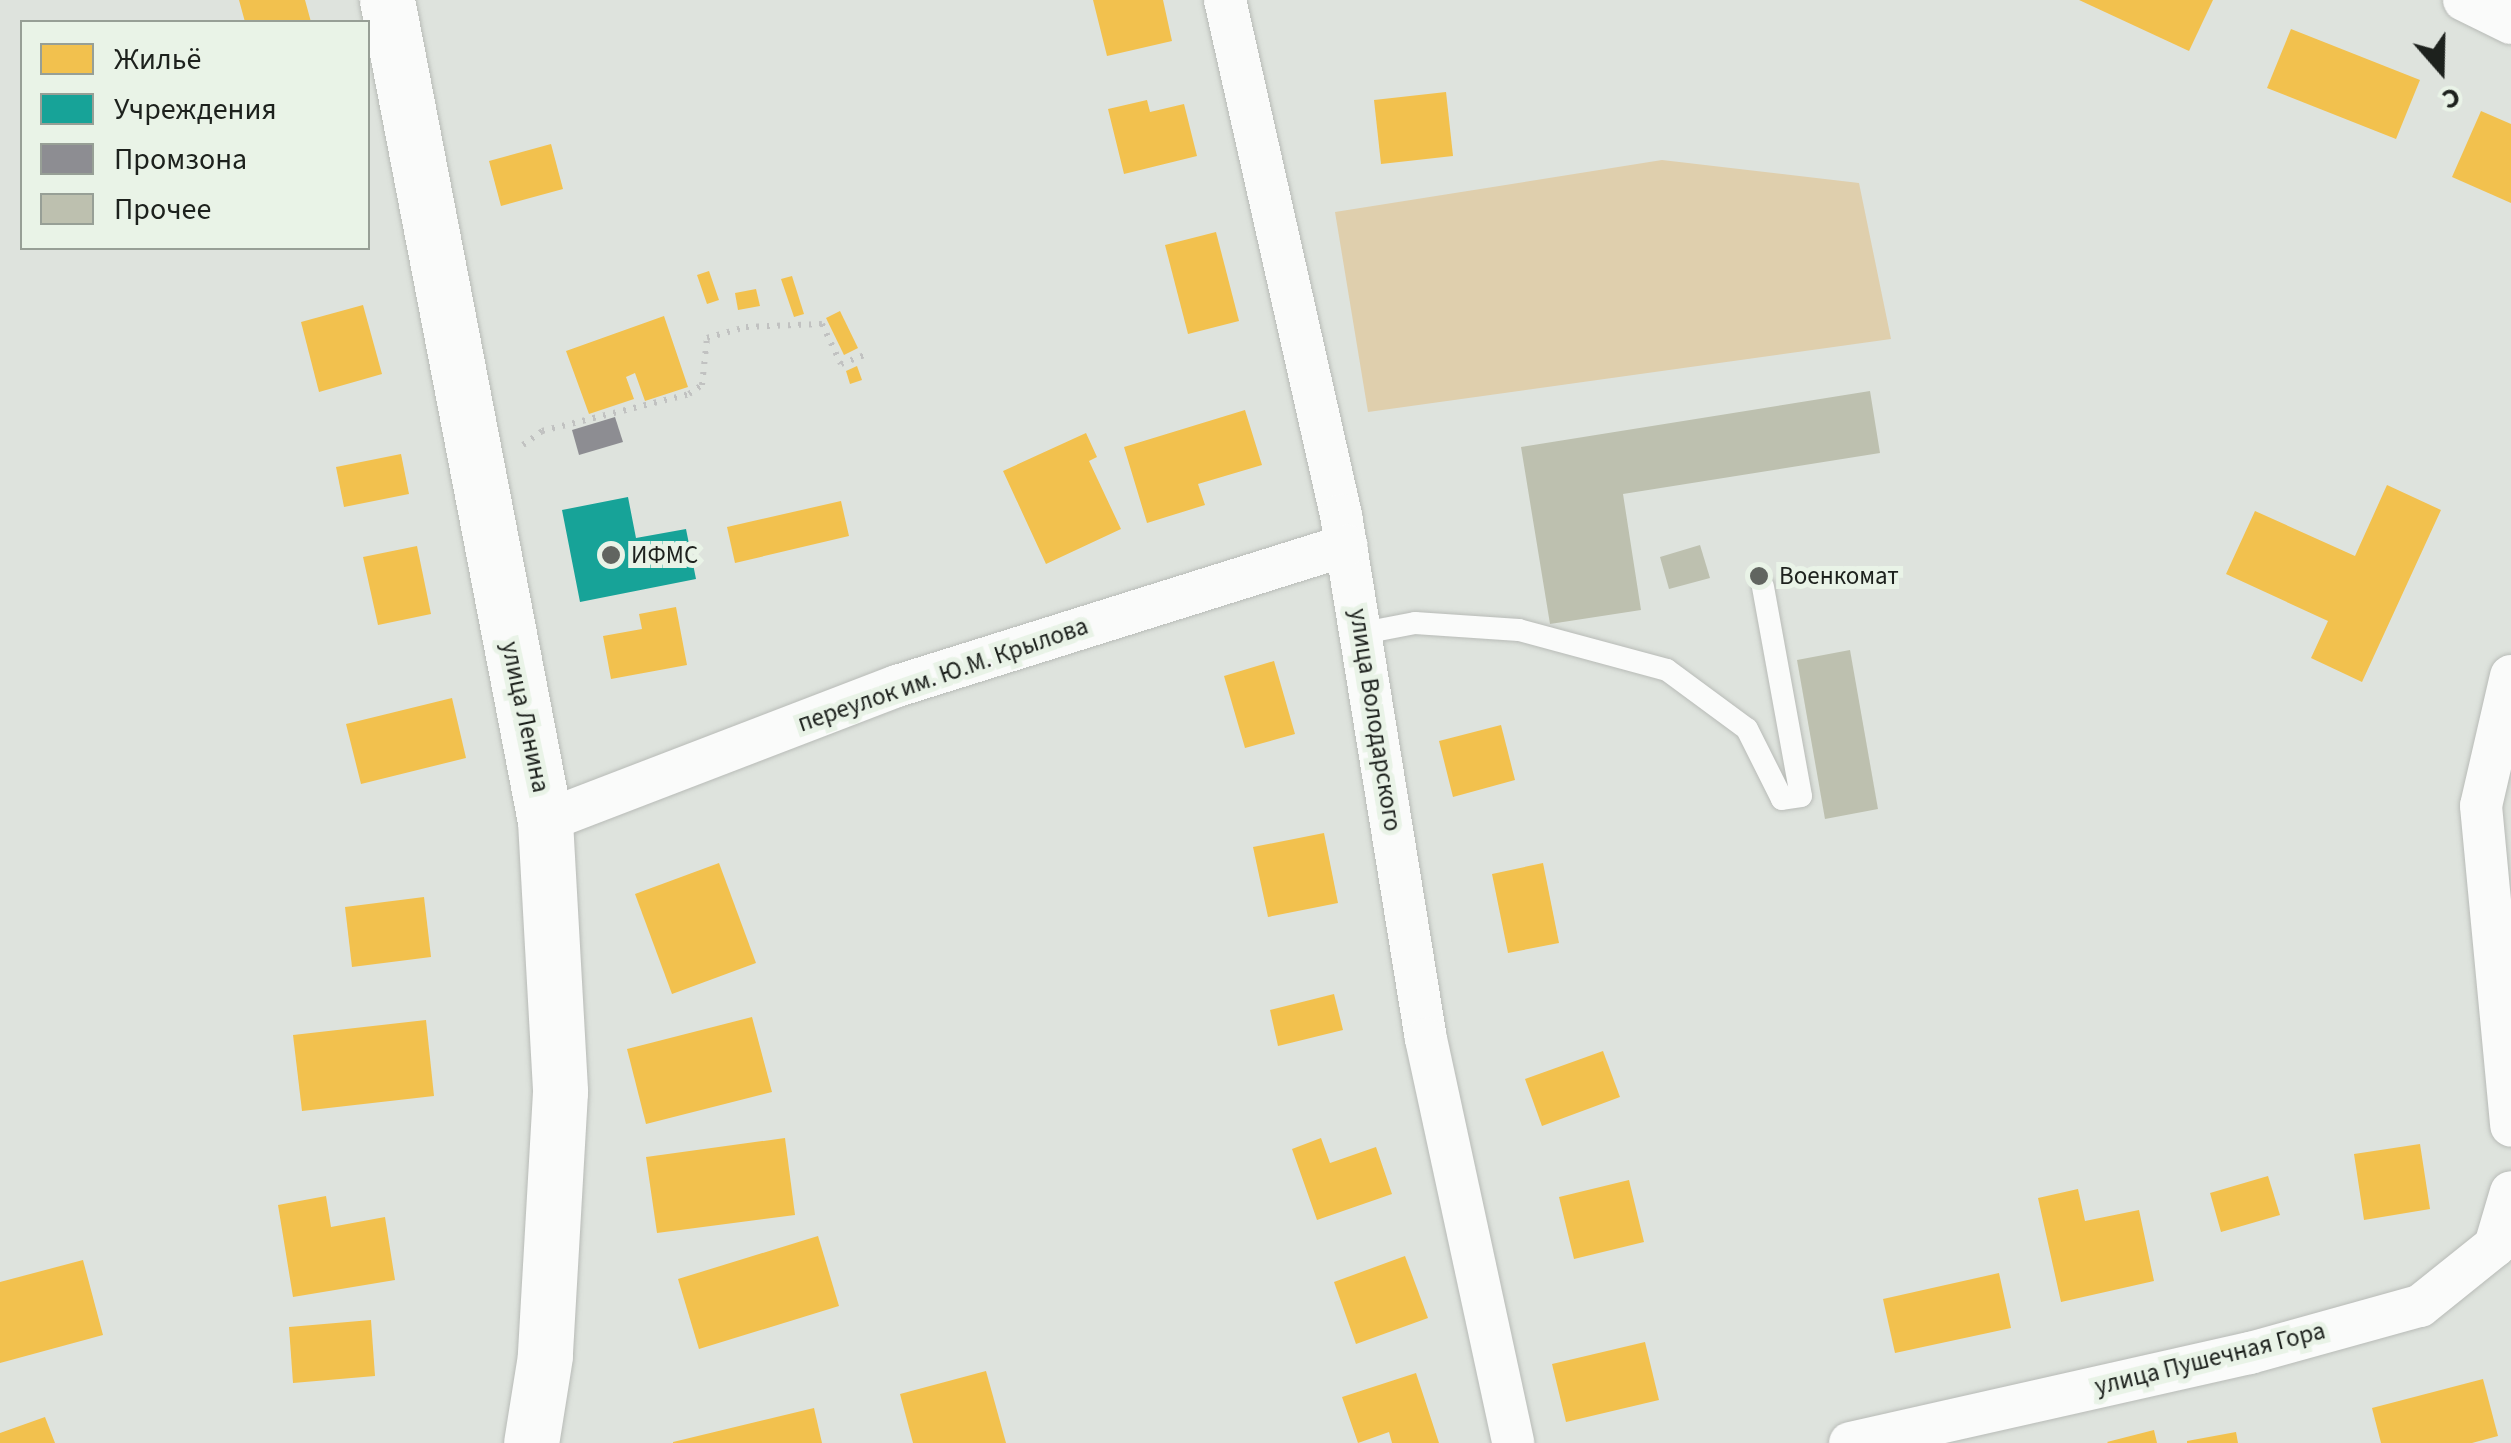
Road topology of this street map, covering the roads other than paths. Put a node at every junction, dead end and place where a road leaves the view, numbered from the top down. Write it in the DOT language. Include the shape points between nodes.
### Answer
graph roads {
  1 [pos="387,0"];
  2 [pos="1225,0"];
  3 [pos="2464,0"];
  4 [pos="2511,23"];
  5 [pos="1346,545"];
  6 [pos="1762,586"];
  7 [pos="1363,633"];
  8 [pos="2511,676"];
  9 [pos="545,820"];
  10 [pos="2511,1126"];
  11 [pos="2511,1192"];
  12 [pos="531,1443"];
  13 [pos="1513,1443"];
  14 [pos="1850,1443"];
  1 -- 9 [label="street, улица Ленина"];
  2 -- 5 [label="street, улица Володарского"];
  3 -- 4 [label="street"];
  5 -- 7 [label="street, улица Володарского"];
  5 -- 9 [label="street, переулок им. Ю.М. Крылова" via="898,686"];
  6 -- 7 [label="lane" via="1801,796 1782,800 1746,729 1667,670 1519,630 1415,623"];
  7 -- 13 [label="street, улица Володарского" via="1426,1038"];
  8 -- 10 [label="street" via="2481,806"];
  9 -- 12 [label="street, улица Ленина" via="560,1092 546,1356"];
  11 -- 14 [label="street, улица Пушечная Гора" via="2495,1246 2420,1306"];
}
